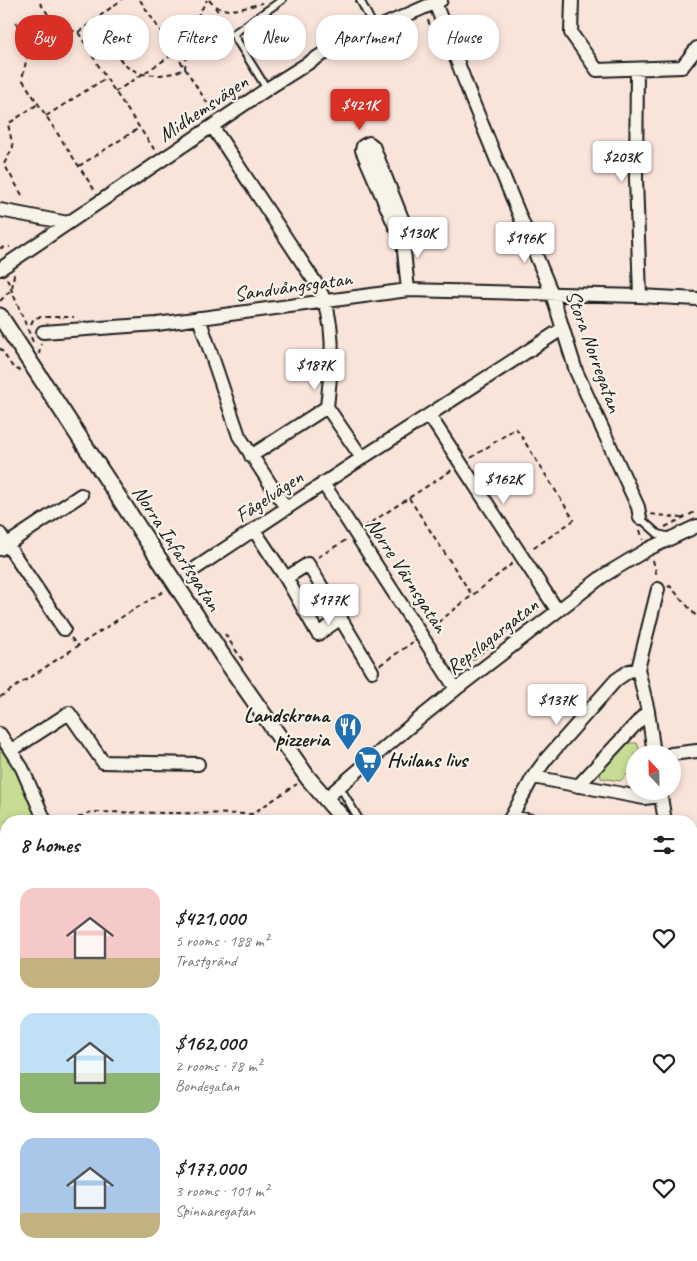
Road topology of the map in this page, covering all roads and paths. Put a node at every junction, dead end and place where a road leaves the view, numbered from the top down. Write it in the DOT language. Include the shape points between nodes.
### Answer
graph roads {
  1 [pos="122,0"];
  2 [pos="140,0"];
  3 [pos="208,0"];
  4 [pos="360,0"];
  5 [pos="572,0"];
  6 [pos="280,1"];
  7 [pos="437,1"];
  8 [pos="40,3"];
  9 [pos="214,6"];
  10 [pos="48,15"];
  11 [pos="101,15"];
  12 [pos="220,15"];
  13 [pos="368,15"];
  14 [pos="406,15"];
  15 [pos="83,29"];
  16 [pos="159,29"];
  17 [pos="73,31"];
  18 [pos="78,32"];
  19 [pos="234,33"];
  20 [pos="234,36"];
  21 [pos="697,48"];
  22 [pos="316,58"];
  23 [pos="26,60"];
  24 [pos="121,60"];
  25 [pos="164,60"];
  26 [pos="179,60"];
  27 [pos="185,69"];
  28 [pos="636,70"];
  29 [pos="142,74"];
  30 [pos="106,78"];
  31 [pos="267,89"];
  32 [pos="115,92"];
  33 [pos="38,104"];
  34 [pos="46,116"];
  35 [pos="217,123"];
  36 [pos="139,128"];
  37 [pos="161,160"];
  38 [pos="79,166"];
  39 [pos="22,195"];
  40 [pos="101,200"];
  41 [pos="0,210"];
  42 [pos="68,222"];
  43 [pos="402,231"];
  44 [pos="0,269"];
  45 [pos="14,270"];
  46 [pos="12,289"];
  47 [pos="408,290"];
  48 [pos="552,294"];
  49 [pos="640,296"];
  50 [pos="697,299"];
  51 [pos="0,301"];
  52 [pos="326,302"];
  53 [pos="0,316"];
  54 [pos="76,317"];
  55 [pos="199,318"];
  56 [pos="31,324"];
  57 [pos="562,329"];
  58 [pos="44,332"];
  59 [pos="39,357"];
  60 [pos="327,407"];
  61 [pos="429,415"];
  62 [pos="252,456"];
  63 [pos="362,458"];
  64 [pos="461,465"];
  65 [pos="323,483"];
  66 [pos="81,495"];
  67 [pos="409,498"];
  68 [pos="286,508"];
  69 [pos="697,511"];
  70 [pos="640,518"];
  71 [pos="697,526"];
  72 [pos="254,530"];
  73 [pos="356,533"];
  74 [pos="674,537"];
  75 [pos="2,543"];
  76 [pos="522,556"];
  77 [pos="653,559"];
  78 [pos="308,564"];
  79 [pos="196,568"];
  80 [pos="286,578"];
  81 [pos="175,584"];
  82 [pos="658,589"];
  83 [pos="472,595"];
  84 [pos="557,610"];
  85 [pos="697,617"];
  86 [pos="341,618"];
  87 [pos="64,629"];
  88 [pos="223,631"];
  89 [pos="422,636"];
  90 [pos="244,662"];
  91 [pos="638,669"];
  92 [pos="372,671"];
  93 [pos="456,689"];
  94 [pos="0,697"];
  95 [pos="648,711"];
  96 [pos="0,734"];
  97 [pos="653,745"];
  98 [pos="12,750"];
  99 [pos="697,751"];
  100 [pos="681,753"];
  101 [pos="198,764"];
  102 [pos="533,777"];
  103 [pos="299,783"];
  104 [pos="340,786"];
  105 [pos="578,786"];
  106 [pos="626,795"];
  107 [pos="326,798"];
  108 [pos="662,800"];
  109 [pos="42,815"];
  110 [pos="84,815"];
  111 [pos="339,815"];
  112 [pos="357,815"];
  113 [pos="512,815"];
  114 [pos="664,815"];
  1 -- 11 [label="path"];
  2 -- 16 [label="path"];
  3 -- 9 [label="path"];
  3 -- 27 [label="path" via="188,32"];
  4 -- 13 [label="lane"];
  5 -- 28 [label="street" via="571,33 597,70"];
  6 -- 9 [label="path" via="237,9 222,10"];
  6 -- 19 [label="lane"];
  7 -- 14 [label="street, Midhemsvägen"];
  7 -- 48 [label="street, Stora Norregatan" via="472,100"];
  8 -- 10 [label="path"];
  9 -- 12 [label="path"];
  15 -- 18 [label="path"];
  17 -- 18 [label="path"];
  18 -- 30 [label="path"];
  20 -- 31 [label="lane"];
  21 -- 28 [label="street" via="682,67"];
  22 -- 31 [label="street, Midhemsvägen"];
  23 -- 33 [label="path" via="22,78"];
  24 -- 29 [label="path"];
  25 -- 29 [label="path"];
  26 -- 27 [label="path"];
  27 -- 29 [label="path" via="174,73"];
  27 -- 35 [label="path" via="214,113"];
  28 -- 49 [label="street"];
  29 -- 32 [label="path"];
  30 -- 32 [label="path"];
  30 -- 34 [label="path"];
  31 -- 35 [label="street, Midhemsvägen"];
  32 -- 36 [label="path"];
  33 -- 34 [label="path"];
  33 -- 39 [label="path" via="8,124 13,147 4,164"];
  34 -- 38 [label="path"];
  35 -- 37 [label="street, Midhemsvägen"];
  35 -- 52 [label="street"];
  36 -- 37 [label="path"];
  36 -- 38 [label="path"];
  37 -- 40 [label="street, Midhemsvägen"];
  38 -- 40 [label="path"];
  40 -- 42 [label="street, Midhemsvägen"];
  41 -- 42 [label="street"];
  42 -- 44 [label="street, Midhemsvägen"];
  43 -- 43 [label="street" via="403,221 373,146 365,144 362,150 395,226"];
  43 -- 47 [label="street"];
  45 -- 46 [label="path"];
  46 -- 51 [label="path"];
  46 -- 59 [label="path"];
  47 -- 48 [label="street, Sandvångsgatan"];
  47 -- 52 [label="street, Sandvångsgatan"];
  48 -- 49 [label="street, Sandvångsgatan"];
  48 -- 57 [label="street, Stora Norregatan"];
  49 -- 50 [label="street, Sandvångsgatan"];
  52 -- 55 [label="street, Sandvångsgatan"];
  52 -- 60 [label="street" via="332,353"];
  53 -- 81 [label="street, Norra Infartsgatan"];
  54 -- 56 [label="path" via="40,317 34,318"];
  55 -- 58 [label="street, Sandvångsgatan"];
  55 -- 62 [label="street" via="239,436"];
  57 -- 61 [label="street, Fågelvägen"];
  57 -- 70 [label="street, Stora Norregatan" via="588,400 638,507"];
  60 -- 62 [label="street"];
  60 -- 63 [label="street"];
  61 -- 63 [label="street, Fågelvägen"];
  61 -- 64 [label="street"];
  62 -- 68 [label="street"];
  63 -- 65 [label="street, Fågelvägen"];
  64 -- 67 [label="path"];
  64 -- 76 [label="street"];
  64 -- 76 [label="path" via="516,428 574,520"];
  65 -- 68 [label="street, Fågelvägen"];
  65 -- 73 [label="street, Norre Värnsgatan"];
  66 -- 75 [label="street"];
  67 -- 73 [label="path"];
  67 -- 83 [label="path"];
  68 -- 72 [label="street, Fågelvägen"];
  69 -- 70 [label="path" via="681,518 648,513"];
  70 -- 74 [label="lane" via="658,534"];
  71 -- 74 [label="street, Repslagargatan"];
  72 -- 79 [label="street, Fågelvägen"];
  72 -- 80 [label="street"];
  73 -- 78 [label="path"];
  73 -- 89 [label="street, Norre Värnsgatan"];
  74 -- 84 [label="street, Repslagargatan" via="603,576"];
  75 -- 87 [label="street"];
  76 -- 83 [label="path"];
  76 -- 84 [label="street"];
  77 -- 82 [label="path"];
  78 -- 80 [label="street"];
  78 -- 86 [label="street"];
  80 -- 86 [label="street" via="318,634"];
  81 -- 94 [label="path"];
  81 -- 107 [label="street, Norra Infartsgatan" via="308,778"];
  82 -- 85 [label="path" via="670,586"];
  82 -- 91 [label="street"];
  83 -- 89 [label="path"];
  84 -- 93 [label="street, Repslagargatan"];
  86 -- 92 [label="street"];
  88 -- 90 [label="path"];
  89 -- 92 [label="path"];
  89 -- 93 [label="street, Norre Värnsgatan"];
  91 -- 95 [label="street"];
  91 -- 102 [label="street" via="616,680"];
  93 -- 104 [label="street, Repslagargatan"];
  95 -- 97 [label="street"];
  95 -- 105 [label="street"];
  96 -- 98 [label="street"];
  98 -- 101 [label="street" via="69,713 104,762"];
  98 -- 109 [label="street"];
  99 -- 100 [label="street"];
  102 -- 105 [label="street"];
  102 -- 113 [label="street"];
  103 -- 110 [label="path" via="252,814 91,812"];
  104 -- 107 [label="street, Repslagargatan"];
  104 -- 112 [label="lane"];
  105 -- 106 [label="street"];
  107 -- 111 [label="street, Norra Infartsgatan"];
  108 -- 114 [label="street"];
}
